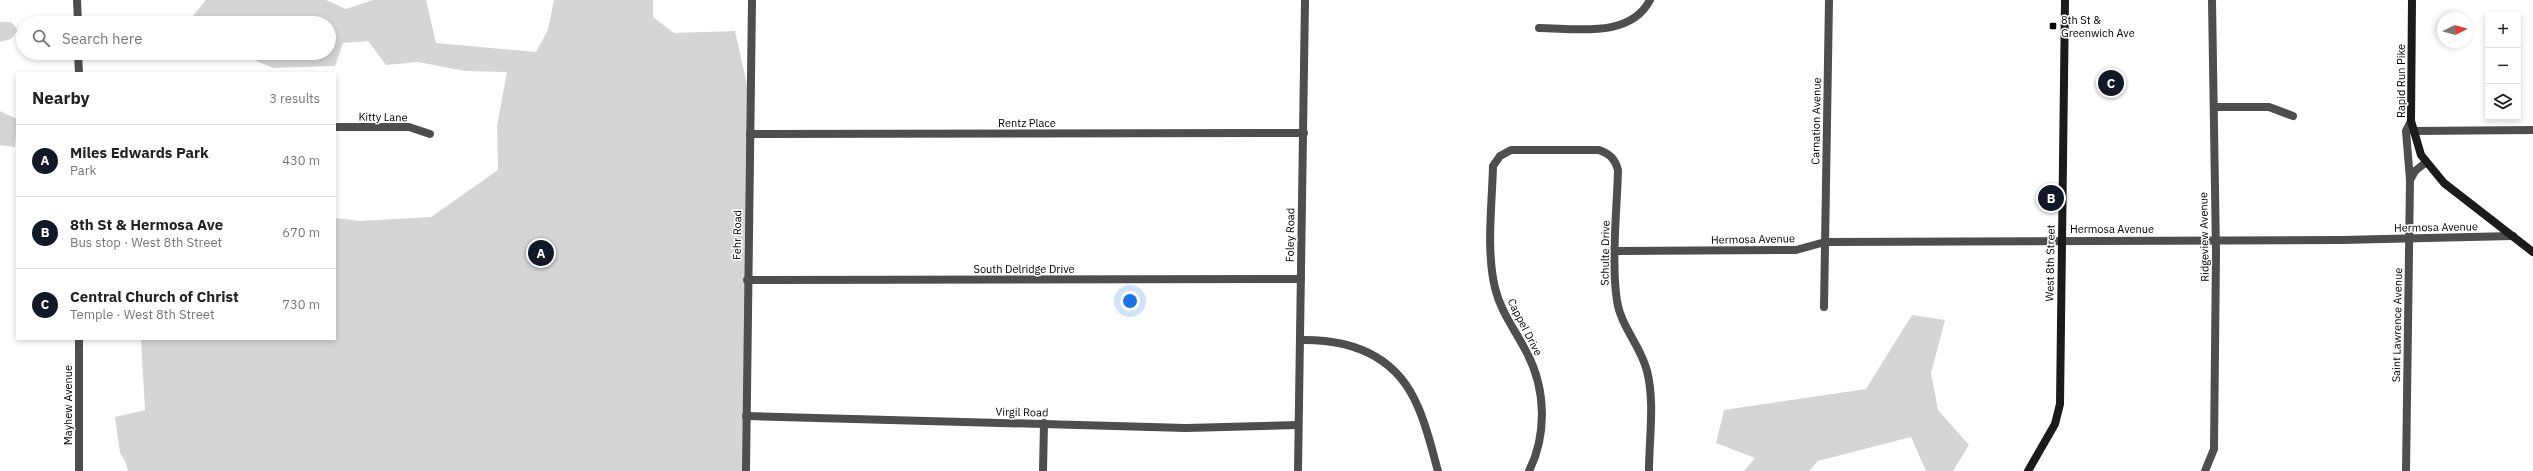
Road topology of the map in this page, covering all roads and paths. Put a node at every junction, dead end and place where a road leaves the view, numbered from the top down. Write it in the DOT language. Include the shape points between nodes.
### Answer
graph roads {
  1 [pos="77,0"];
  2 [pos="752,0"];
  3 [pos="1305,0"];
  4 [pos="1650,0"];
  5 [pos="1829,0"];
  6 [pos="2065,0"];
  7 [pos="2212,0"];
  8 [pos="2412,0"];
  9 [pos="78,16"];
  10 [pos="1539,28"];
  11 [pos="78,60"];
  12 [pos="79,72"];
  13 [pos="2214,107"];
  14 [pos="2293,116"];
  15 [pos="2411,121"];
  16 [pos="336,127"];
  17 [pos="2533,130"];
  18 [pos="2413,131"];
  19 [pos="1304,133"];
  20 [pos="430,134"];
  21 [pos="750,134"];
  22 [pos="2425,162"];
  23 [pos="1493,166"];
  24 [pos="2410,180"];
  25 [pos="2513,236"];
  26 [pos="2409,239"];
  27 [pos="2062,240"];
  28 [pos="2215,240"];
  29 [pos="1825,242"];
  30 [pos="1616,251"];
  31 [pos="2533,252"];
  32 [pos="1300,279"];
  33 [pos="747,280"];
  34 [pos="1824,308"];
  35 [pos="79,340"];
  36 [pos="1300,340"];
  37 [pos="746,416"];
  38 [pos="1044,423"];
  39 [pos="1298,425"];
  40 [pos="79,471"];
  41 [pos="746,471"];
  42 [pos="1043,471"];
  43 [pos="1298,471"];
  44 [pos="1438,471"];
  45 [pos="1529,471"];
  46 [pos="1649,471"];
  47 [pos="2028,471"];
  48 [pos="2205,471"];
  49 [pos="2406,471"];
  1 -- 9 [label="street"];
  2 -- 21 [label="street, Fehr Road"];
  3 -- 19 [label="street, Foley Road"];
  4 -- 10 [label="street" via="1637,16 1621,25 1609,28"];
  5 -- 29 [label="street, Carnation Avenue"];
  6 -- 27 [label="street, West 8th Street"];
  7 -- 13 [label="street, Ridgeview Avenue"];
  8 -- 15 [label="street, Rapid Run Pike"];
  11 -- 12 [label="street"];
  13 -- 14 [label="street" via="2269,107"];
  13 -- 28 [label="street, Ridgeview Avenue"];
  15 -- 18 [label="street, Rapid Run Pike"];
  15 -- 24 [label="street, Saint Lawrence Avenue" via="2406,131"];
  16 -- 20 [label="street, Kitty Lane" via="409,127"];
  17 -- 18 [label="street"];
  18 -- 22 [label="street, Rapid Run Pike"];
  19 -- 21 [label="street, Rentz Place"];
  19 -- 32 [label="street, Foley Road"];
  21 -- 33 [label="street, Fehr Road"];
  22 -- 24 [label="street"];
  22 -- 25 [label="street, Rapid Run Pike" via="2444,183"];
  23 -- 30 [label="street, Schulte Drive" via="1500,156 1511,150 1606,152 1612,157 1618,170"];
  23 -- 45 [label="street, Cappel Drive" via="1491,255 1495,288 1508,323 1531,361 1541,397 1541,432"];
  24 -- 26 [label="street, Saint Lawrence Avenue"];
  25 -- 26 [label="street, Hermosa Avenue"];
  25 -- 31 [label="street, Rapid Run Pike"];
  26 -- 28 [label="street, Hermosa Avenue"];
  26 -- 49 [label="street, Saint Lawrence Avenue"];
  27 -- 28 [label="street, Hermosa Avenue"];
  27 -- 29 [label="street, Hermosa Avenue"];
  27 -- 47 [label="street, West 8th Street" via="2060,404 2055,424"];
  28 -- 48 [label="street, Ridgeview Avenue" via="2214,449"];
  29 -- 30 [label="street, Hermosa Avenue" via="1796,250"];
  29 -- 34 [label="street, Carnation Avenue"];
  30 -- 46 [label="street, Schulte Drive" via="1616,289 1620,314 1643,359 1650,387"];
  32 -- 33 [label="street, South Delridge Drive"];
  32 -- 36 [label="street, Foley Road"];
  33 -- 37 [label="street, Fehr Road"];
  35 -- 40 [label="street, Mayhew Avenue"];
  36 -- 39 [label="street, Foley Road"];
  36 -- 44 [label="street" via="1351,345 1370,353 1395,372 1419,408"];
  37 -- 38 [label="street, Virgil Road"];
  37 -- 41 [label="street, Fehr Road"];
  38 -- 39 [label="street, Virgil Road" via="1186,428"];
  38 -- 42 [label="street"];
  39 -- 43 [label="street, Foley Road"];
}
